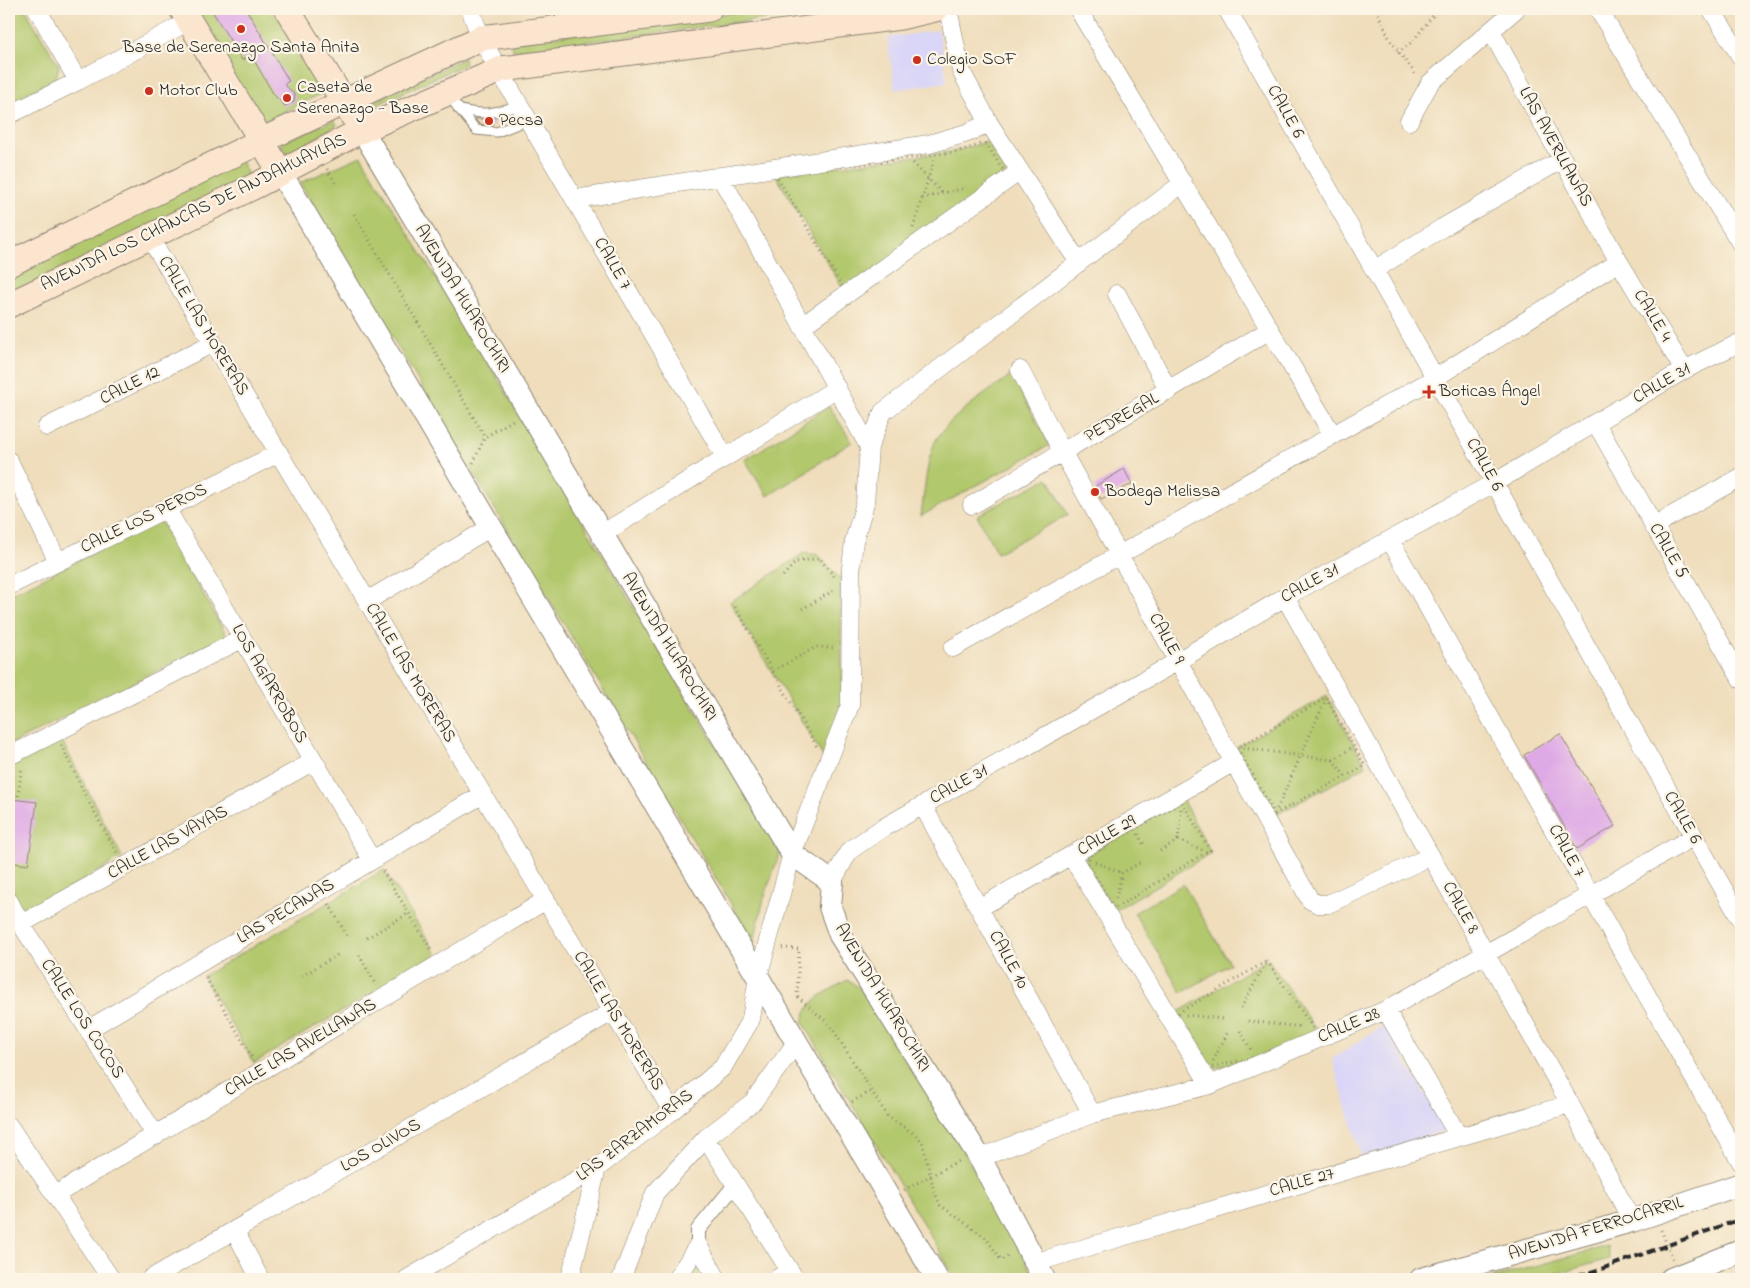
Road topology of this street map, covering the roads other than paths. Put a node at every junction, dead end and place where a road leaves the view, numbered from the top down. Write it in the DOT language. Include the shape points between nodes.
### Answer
graph roads {
  1 [pos="37,9"];
  2 [pos="287,9"];
  3 [pos="470,9"];
  4 [pos="709,9"];
  5 [pos="935,9"];
  6 [pos="948,9"];
  7 [pos="1078,9"];
  8 [pos="1227,9"];
  9 [pos="1516,9"];
  10 [pos="1598,9"];
  11 [pos="1711,9"];
  12 [pos="185,15"];
  13 [pos="1491,31"];
  14 [pos="481,38"];
  15 [pos="1741,56"];
  16 [pos="499,70"];
  17 [pos="78,81"];
  18 [pos="452,101"];
  19 [pos="344,102"];
  20 [pos="524,113"];
  21 [pos="9,115"];
  22 [pos="1409,121"];
  23 [pos="988,123"];
  24 [pos="362,130"];
  25 [pos="261,141"];
  26 [pos="1562,159"];
  27 [pos="1020,171"];
  28 [pos="281,173"];
  29 [pos="720,176"];
  30 [pos="1183,184"];
  31 [pos="575,200"];
  32 [pos="149,236"];
  33 [pos="1741,244"];
  34 [pos="1619,262"];
  35 [pos="1078,263"];
  36 [pos="9,264"];
  37 [pos="1374,270"];
  38 [pos="1117,294"];
  39 [pos="9,305"];
  40 [pos="802,326"];
  41 [pos="1270,330"];
  42 [pos="1741,342"];
  43 [pos="213,343"];
  44 [pos="1020,370"];
  45 [pos="1684,370"];
  46 [pos="1435,378"];
  47 [pos="837,388"];
  48 [pos="1170,391"];
  49 [pos="1596,423"];
  50 [pos="47,427"];
  51 [pos="1333,435"];
  52 [pos="869,447"];
  53 [pos="279,453"];
  54 [pos="1063,453"];
  55 [pos="725,457"];
  56 [pos="9,461"];
  57 [pos="1741,477"];
  58 [pos="1494,483"];
  59 [pos="972,505"];
  60 [pos="166,508"];
  61 [pos="1653,526"];
  62 [pos="491,527"];
  63 [pos="602,534"];
  64 [pos="1390,540"];
  65 [pos="1120,555"];
  66 [pos="58,562"];
  67 [pos="9,586"];
  68 [pos="1285,597"];
  69 [pos="367,601"];
  70 [pos="242,639"];
  71 [pos="953,648"];
  72 [pos="1178,662"];
  73 [pos="1741,679"];
  74 [pos="1234,754"];
  75 [pos="12,760"];
  76 [pos="314,761"];
  77 [pos="483,794"];
  78 [pos="923,806"];
  79 [pos="1693,837"];
  80 [pos="792,854"];
  81 [pos="1431,856"];
  82 [pos="1080,858"];
  83 [pos="378,866"];
  84 [pos="832,882"];
  85 [pos="1591,895"];
  86 [pos="546,900"];
  87 [pos="9,901"];
  88 [pos="979,908"];
  89 [pos="1741,920"];
  90 [pos="21,924"];
  91 [pos="1485,954"];
  92 [pos="758,977"];
  93 [pos="1386,1010"];
  94 [pos="612,1012"];
  95 [pos="89,1029"];
  96 [pos="796,1043"];
  97 [pos="1209,1077"];
  98 [pos="1570,1104"];
  99 [pos="672,1111"];
  100 [pos="1092,1114"];
  101 [pos="9,1126"];
  102 [pos="156,1136"];
  103 [pos="1459,1137"];
  104 [pos="713,1150"];
  105 [pos="978,1155"];
  106 [pos="1741,1162"];
  107 [pos="597,1168"];
  108 [pos="735,1184"];
  109 [pos="1741,1184"];
  110 [pos="54,1195"];
  111 [pos="1632,1221"];
  112 [pos="235,1231"];
  113 [pos="698,1245"];
  114 [pos="1741,1251"];
  115 [pos="1039,1271"];
  116 [pos="787,1277"];
  117 [pos="1675,1278"];
  118 [pos="110,1279"];
  119 [pos="150,1279"];
  120 [pos="260,1279"];
  121 [pos="406,1279"];
  122 [pos="570,1279"];
  123 [pos="620,1279"];
  124 [pos="677,1279"];
  125 [pos="717,1279"];
  126 [pos="937,1279"];
  127 [pos="1421,1279"];
  1 -- 17 [label="street"];
  2 -- 19 [label="main road, AVENIDA HUAROCHIRI"];
  3 -- 14 [label="street, CALLE 7"];
  4 -- 14 [label="main road, AVENIDA LOS CHANCAS DE ANDAHUAYLAS"];
  5 -- 16 [label="main road, AVENIDA LOS CHANCAS DE ANDAHUAYLAS" via="900,17"];
  6 -- 23 [label="street" via="961,72"];
  7 -- 30 [label="street"];
  8 -- 37 [label="street, CALLE 6"];
  9 -- 13 [label="street"];
  10 -- 33 [label="street"];
  11 -- 15 [label="street"];
  12 -- 17 [label="street"];
  12 -- 25 [label="main road"];
  13 -- 22 [label="street" via="1428,88"];
  13 -- 26 [label="street, LAS AVERLLANAS"];
  14 -- 16 [label="street, CALLE 7"];
  14 -- 19 [label="main road, AVENIDA LOS CHANCAS DE ANDAHUAYLAS"];
  16 -- 18 [label="main road, AVENIDA LOS CHANCAS DE ANDAHUAYLAS"];
  16 -- 20 [label="street, CALLE 7"];
  17 -- 21 [label="street"];
  18 -- 20 [label="lane" via="482,115"];
  18 -- 20 [label="lane" via="476,130 496,132"];
  18 -- 24 [label="main road, AVENIDA LOS CHANCAS DE ANDAHUAYLAS"];
  19 -- 24 [label="main road, AVENIDA HUAROCHIRI"];
  19 -- 25 [label="main road, AVENIDA LOS CHANCAS DE ANDAHUAYLAS"];
  20 -- 31 [label="street, CALLE 7"];
  23 -- 27 [label="street"];
  23 -- 29 [label="street" via="929,144"];
  24 -- 28 [label="main road, AVENIDA LOS CHANCAS DE ANDAHUAYLAS"];
  24 -- 63 [label="street, AVENIDA HUAROCHIRI"];
  25 -- 28 [label="main road"];
  25 -- 36 [label="main road, AVENIDA LOS CHANCAS DE ANDAHUAYLAS"];
  26 -- 34 [label="street, LAS AVERLLANAS"];
  26 -- 37 [label="street"];
  27 -- 35 [label="street"];
  27 -- 40 [label="street"];
  28 -- 32 [label="main road, AVENIDA LOS CHANCAS DE ANDAHUAYLAS"];
  28 -- 62 [label="street"];
  29 -- 31 [label="street"];
  29 -- 40 [label="street"];
  30 -- 35 [label="street"];
  30 -- 41 [label="street"];
  31 -- 55 [label="street, CALLE 7"];
  32 -- 39 [label="main road, AVENIDA LOS CHANCAS DE ANDAHUAYLAS"];
  32 -- 43 [label="street, CALLE LAS MORERAS"];
  34 -- 45 [label="street, CALLE 4"];
  34 -- 46 [label="street"];
  35 -- 52 [label="street" via="883,412"];
  37 -- 46 [label="street, CALLE 6"];
  38 -- 48 [label="street"];
  40 -- 47 [label="street"];
  41 -- 48 [label="street, PEDREGAL"];
  41 -- 51 [label="street"];
  42 -- 45 [label="street, CALLE 31"];
  43 -- 50 [label="street, CALLE 12"];
  43 -- 53 [label="street, CALLE LAS MORERAS"];
  44 -- 54 [label="street, CALLE 9"];
  45 -- 49 [label="street, CALLE 31"];
  46 -- 51 [label="street"];
  46 -- 58 [label="street, CALLE 6"];
  47 -- 52 [label="street"];
  47 -- 55 [label="street"];
  48 -- 54 [label="street, PEDREGAL"];
  49 -- 58 [label="street, CALLE 31"];
  49 -- 61 [label="street, CALLE 5"];
  51 -- 65 [label="street"];
  52 -- 80 [label="street, LAS ZARZAMORAS" via="865,503 854,540 851,568 850,705"];
  53 -- 60 [label="street, CALLE LOS PEROS"];
  53 -- 69 [label="street, CALLE LAS MORERAS"];
  54 -- 59 [label="street, PEDREGAL"];
  54 -- 65 [label="street, CALLE 9"];
  55 -- 63 [label="street"];
  56 -- 66 [label="street"];
  57 -- 61 [label="street"];
  58 -- 64 [label="street, CALLE 31"];
  58 -- 79 [label="street, CALLE 6"];
  60 -- 66 [label="street, CALLE LOS PEROS"];
  60 -- 70 [label="street, LOS AGARROBOS"];
  61 -- 73 [label="street, CALLE 5"];
  62 -- 69 [label="street"];
  62 -- 92 [label="street"];
  63 -- 80 [label="street, AVENIDA HUAROCHIRI"];
  64 -- 68 [label="street, CALLE 31"];
  64 -- 85 [label="street, CALLE 7"];
  65 -- 71 [label="street"];
  65 -- 72 [label="street, CALLE 9"];
  66 -- 67 [label="street, CALLE LOS PEROS"];
  68 -- 72 [label="street, CALLE 31"];
  68 -- 81 [label="street, CALLE 8"];
  69 -- 77 [label="street, CALLE LAS MORERAS"];
  70 -- 75 [label="street"];
  70 -- 76 [label="street, LOS AGARROBOS"];
  72 -- 74 [label="street, CALLE 9"];
  72 -- 78 [label="street, CALLE 31"];
  74 -- 81 [label="street, CALLE 9" via="1310,900 1328,904"];
  74 -- 82 [label="street, CALLE 29" via="1186,795"];
  76 -- 83 [label="street, LOS AGARROBOS"];
  76 -- 90 [label="street, CALLE LAS VAYAS"];
  77 -- 83 [label="street, LAS PECANAS"];
  77 -- 86 [label="street, CALLE LAS MORERAS"];
  78 -- 84 [label="street, CALLE 31" via="849,851"];
  78 -- 88 [label="street, CALLE 10"];
  79 -- 85 [label="street, CALLE 28"];
  79 -- 89 [label="street, CALLE 6"];
  80 -- 84 [label="street, AVENIDA HUAROCHIRI"];
  80 -- 92 [label="street, LAS ZARZAMORAS"];
  81 -- 91 [label="street, CALLE 8"];
  82 -- 88 [label="street, CALLE 29"];
  82 -- 97 [label="street"];
  83 -- 95 [label="street, LAS PECANAS"];
  84 -- 105 [label="street, AVENIDA HUAROCHIRI" via="830,907 840,935"];
  85 -- 91 [label="street, CALLE 28"];
  85 -- 106 [label="street, CALLE 7"];
  86 -- 94 [label="street, CALLE LAS MORERAS"];
  86 -- 102 [label="street, CALLE LAS AVELLANAS"];
  87 -- 90 [label="street, CALLE LOS COCOS"];
  88 -- 100 [label="street, CALLE 10"];
  90 -- 95 [label="street, CALLE LOS COCOS"];
  91 -- 93 [label="street, CALLE 28"];
  91 -- 98 [label="street, CALLE 8"];
  92 -- 96 [label="street"];
  92 -- 99 [label="street, LAS ZARZAMORAS" via="751,1019 723,1067"];
  93 -- 97 [label="street, CALLE 28"];
  93 -- 103 [label="street"];
  94 -- 99 [label="street, CALLE LAS MORERAS"];
  94 -- 112 [label="street, LOS OLIVOS"];
  95 -- 102 [label="street, CALLE LOS COCOS"];
  96 -- 123 [label="street" via="753,1102 706,1138 654,1193"];
  96 -- 126 [label="street"];
  97 -- 100 [label="street, CALLE 28"];
  98 -- 103 [label="street, CALLE 27"];
  98 -- 111 [label="street, CALLE 8"];
  99 -- 107 [label="street, LAS ZARZAMORAS"];
  100 -- 105 [label="street, CALLE 28"];
  101 -- 110 [label="street"];
  102 -- 110 [label="street, CALLE LAS AVELLANAS"];
  103 -- 115 [label="street, CALLE 27"];
  104 -- 108 [label="street"];
  105 -- 115 [label="street, AVENIDA HUAROCHIRI"];
  107 -- 121 [label="street, LAS ZARZAMORAS"];
  107 -- 122 [label="street"];
  108 -- 113 [label="street" via="698,1230"];
  108 -- 116 [label="street"];
  109 -- 111 [label="street, AVENIDA FERROCARRIL"];
  110 -- 118 [label="street"];
  111 -- 127 [label="street, AVENIDA FERROCARRIL"];
  112 -- 119 [label="street, LOS OLIVOS"];
  112 -- 120 [label="street"];
  113 -- 124 [label="street"];
  113 -- 125 [label="street"];
  114 -- 117 [label="street"];
}
